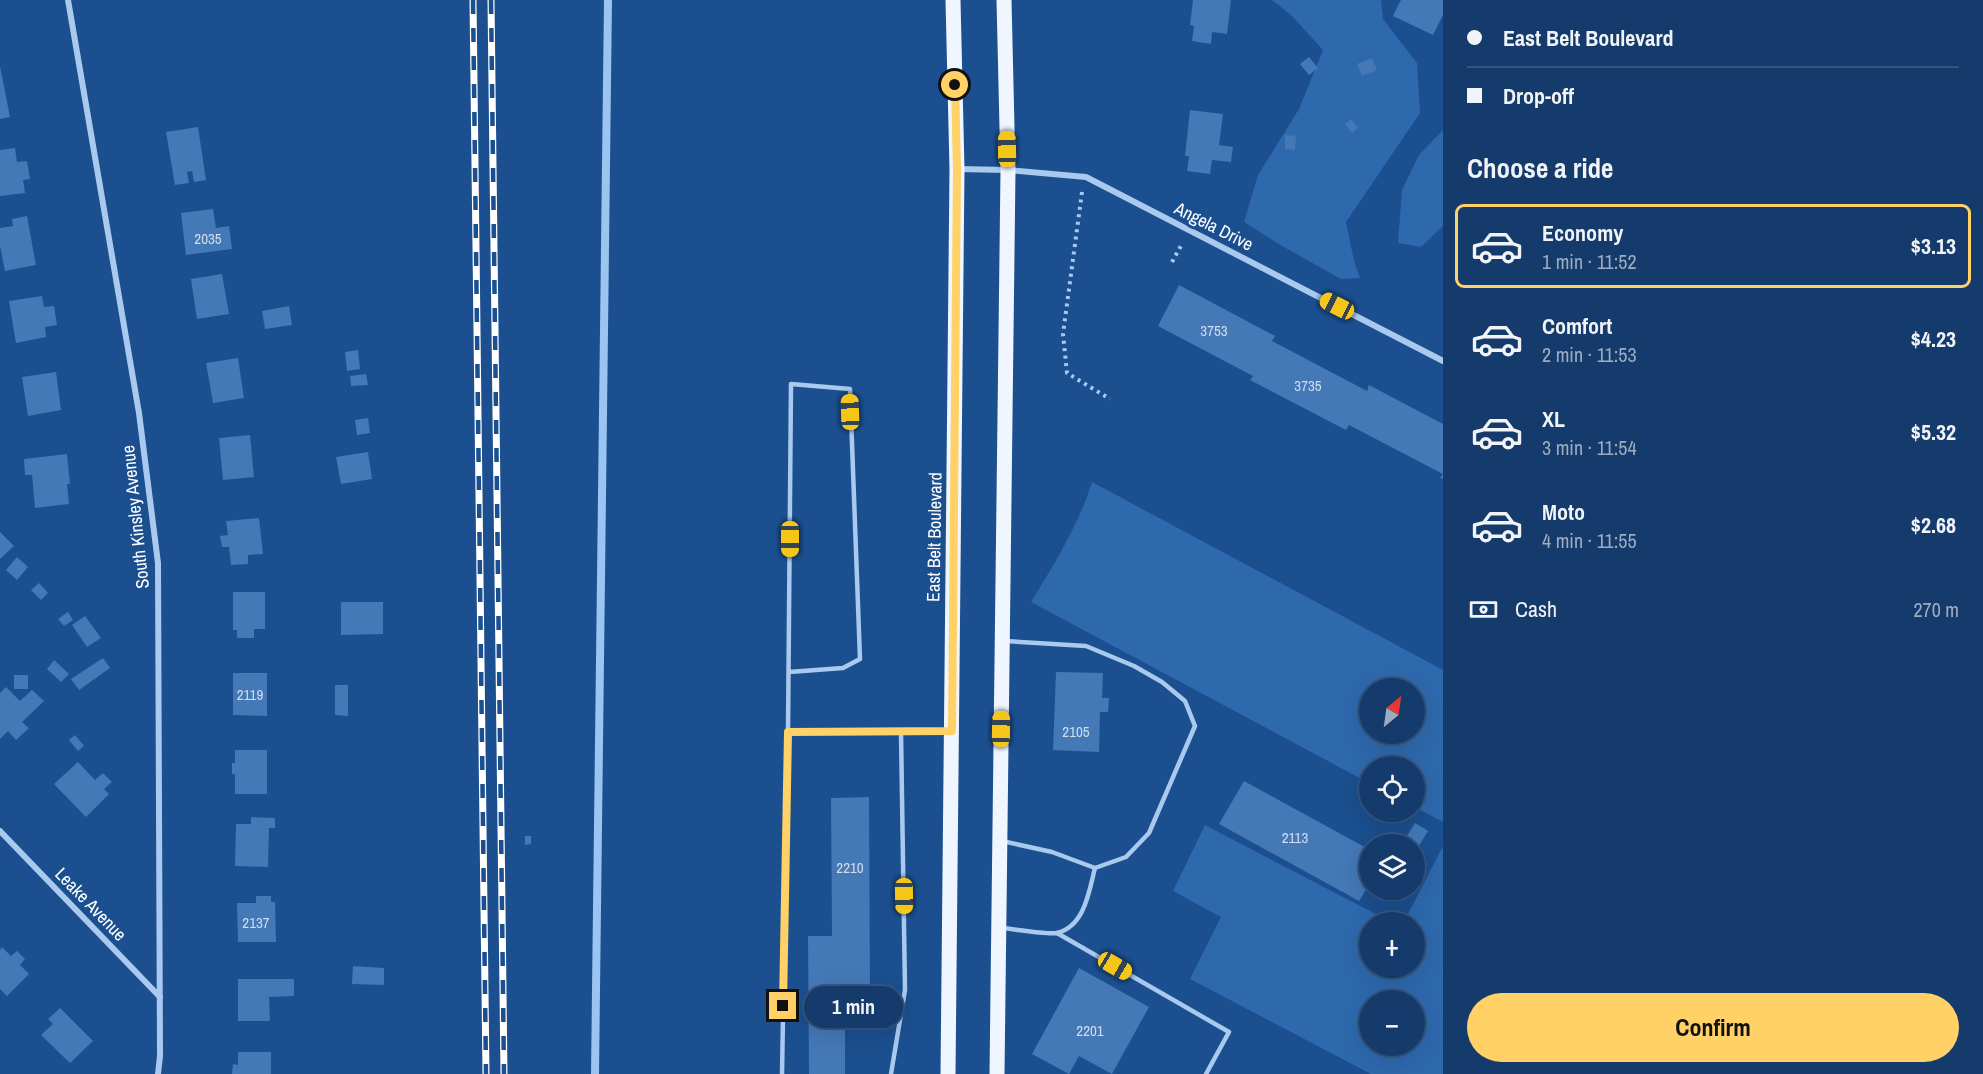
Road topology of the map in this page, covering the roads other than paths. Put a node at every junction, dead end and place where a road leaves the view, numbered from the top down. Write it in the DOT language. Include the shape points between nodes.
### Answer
graph roads {
  1 [pos="68,0"];
  2 [pos="953,0"];
  3 [pos="1005,0"];
  4 [pos="957,170"];
  5 [pos="1008,170"];
  6 [pos="1443,361"];
  7 [pos="1002,641"];
  8 [pos="789,672"];
  9 [pos="952,731"];
  10 [pos="788,732"];
  11 [pos="901,732"];
  12 [pos="0,831"];
  13 [pos="999,840"];
  14 [pos="1095,868"];
  15 [pos="999,928"];
  16 [pos="1057,933"];
  17 [pos="160,997"];
  18 [pos="158,1074"];
  19 [pos="782,1074"];
  20 [pos="891,1074"];
  21 [pos="948,1074"];
  22 [pos="997,1074"];
  23 [pos="1206,1074"];
  1 -- 17 [label="street, South Kinsley Avenue" via="139,413 158,563"];
  2 -- 4 [label="main road, East Belt Boulevard"];
  3 -- 5 [label="main road"];
  4 -- 5 [label="street, Angela Drive"];
  4 -- 9 [label="main road, East Belt Boulevard"];
  5 -- 6 [label="street, Angela Drive" via="1086,177"];
  5 -- 7 [label="main road"];
  7 -- 13 [label="main road"];
  7 -- 14 [label="lane" via="1086,646 1134,666 1162,681 1185,702 1195,726 1149,833 1125,857"];
  8 -- 8 [label="lane" via="791,384 850,389 860,659 843,668"];
  8 -- 10 [label="lane"];
  9 -- 11 [label="lane"];
  9 -- 21 [label="main road, East Belt Boulevard"];
  10 -- 11 [label="lane"];
  10 -- 19 [label="lane"];
  11 -- 20 [label="lane" via="905,990"];
  12 -- 17 [label="street, Leake Avenue"];
  13 -- 14 [label="lane" via="1052,852"];
  13 -- 15 [label="main road"];
  14 -- 16 [label="lane" via="1085,906 1075,922"];
  15 -- 16 [label="lane"];
  15 -- 22 [label="main road"];
  16 -- 23 [label="lane" via="1229,1032"];
  17 -- 18 [label="street, South Kinsley Avenue"];
}
